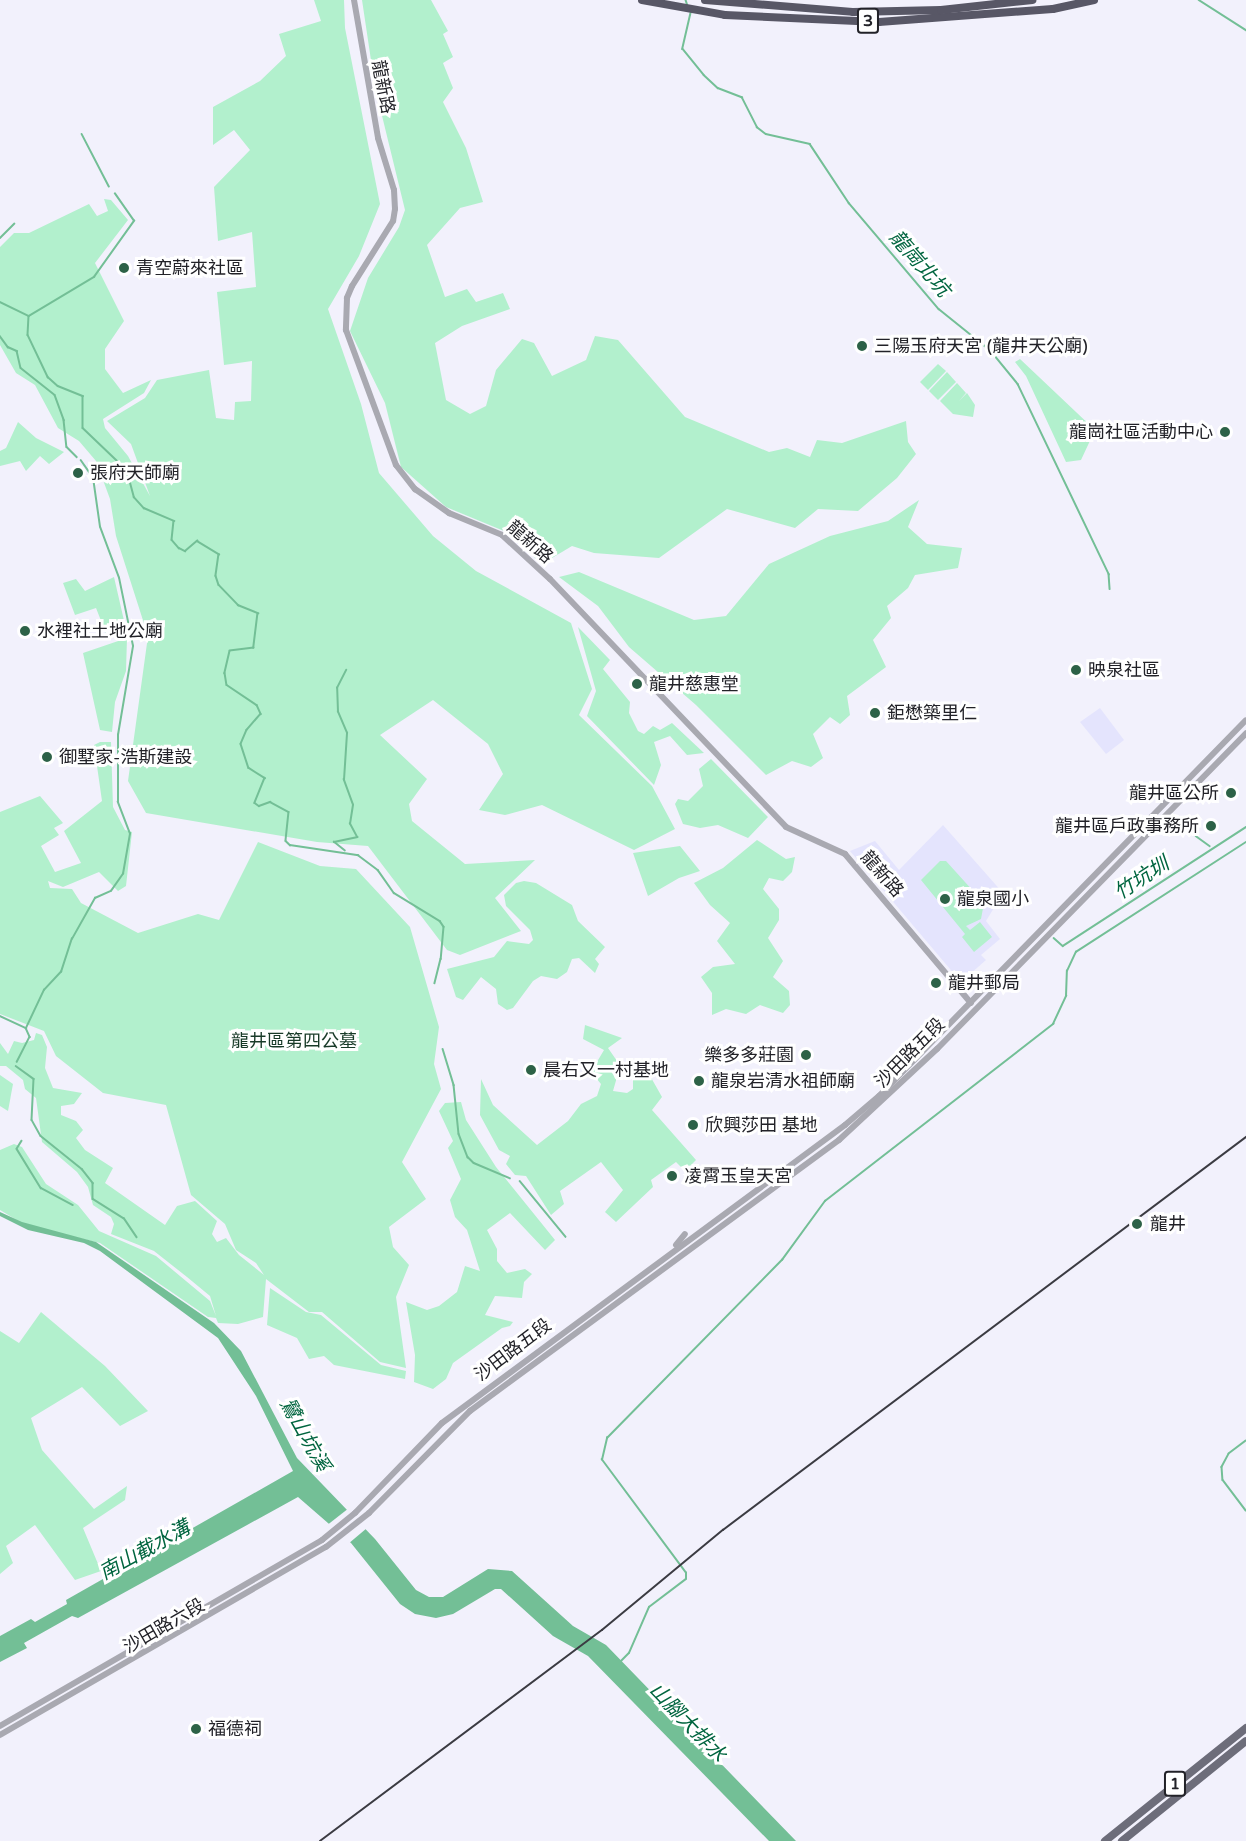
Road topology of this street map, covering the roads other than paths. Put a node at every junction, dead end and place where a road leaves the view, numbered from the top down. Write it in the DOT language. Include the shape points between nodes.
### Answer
graph roads {
  1 [pos="354,0"];
  2 [pos="642,0"];
  3 [pos="705,0"];
  4 [pos="1032,0"];
  5 [pos="1094,0"];
  6 [pos="1246,720"];
  7 [pos="1246,733"];
  8 [pos="1192,774"];
  9 [pos="1199,781"];
  10 [pos="970,1001"];
  11 [pos="974,1009"];
  12 [pos="879,1101"];
  13 [pos="774,1176"];
  14 [pos="780,1184"];
  15 [pos="683,1243"];
  16 [pos="663,1268"];
  17 [pos="645,1273"];
  18 [pos="602,1303"];
  19 [pos="562,1330"];
  20 [pos="578,1331"];
  21 [pos="539,1357"];
  22 [pos="355,1513"];
  23 [pos="362,1520"];
  24 [pos="0,1726"];
  25 [pos="1246,1728"];
  26 [pos="0,1735"];
  27 [pos="1246,1741"];
  28 [pos="1182,1779"];
  29 [pos="1190,1787"];
  30 [pos="1105,1841"];
  31 [pos="1122,1841"];
  1 -- 10 [label="street, 龍新路" via="376,129 394,190 395,209 393,221 352,286 345,313 346,330 396,465 415,489 448,513 502,535 550,579 786,827 845,854"];
  2 -- 5 [label="highway, 3" via="725,15 879,22 1053,9"];
  3 -- 4 [label="highway, 3" via="853,12 941,10"];
  6 -- 8 [label="street, 沙田路五段"];
  7 -- 9 [label="street, 沙田路五段"];
  8 -- 9 [label="street"];
  8 -- 10 [label="street, 沙田路五段"];
  9 -- 11 [label="street, 沙田路五段"];
  10 -- 11 [label="street, 龍新路"];
  10 -- 12 [label="street, 沙田路五段"];
  11 -- 12 [label="street, 沙田路五段"];
  12 -- 13 [label="street, 沙田路五段"];
  12 -- 14 [label="street, 沙田路五段"];
  13 -- 14 [label="street"];
  13 -- 15 [label="street, 沙田路五段"];
  14 -- 16 [label="street, 沙田路五段" via="687,1251 666,1274"];
  15 -- 16 [label="street" via="661,1263"];
  15 -- 17 [label="street, 沙田路五段"];
  15 -- 17 [label="street" via="685,1234"];
  16 -- 20 [label="street, 沙田路五段"];
  17 -- 18 [label="street, 沙田路五段"];
  18 -- 19 [label="street, 沙田路五段"];
  18 -- 20 [label="street, 沙田路五段" via="576,1326"];
  19 -- 21 [label="street" via="562,1338"];
  19 -- 22 [label="street, 沙田路五段" via="442,1423"];
  20 -- 21 [label="street, 沙田路五段"];
  21 -- 23 [label="street, 沙田路五段" via="448,1429"];
  22 -- 24 [label="street, 沙田路六段" via="272,1571"];
  23 -- 26 [label="street, 沙田路六段" via="296,1567"];
  25 -- 28 [label="main road, 1"];
  27 -- 29 [label="main road, 1"];
  28 -- 29 [label="main road"];
  28 -- 30 [label="main road, 1"];
  29 -- 31 [label="main road, 1"];
}
